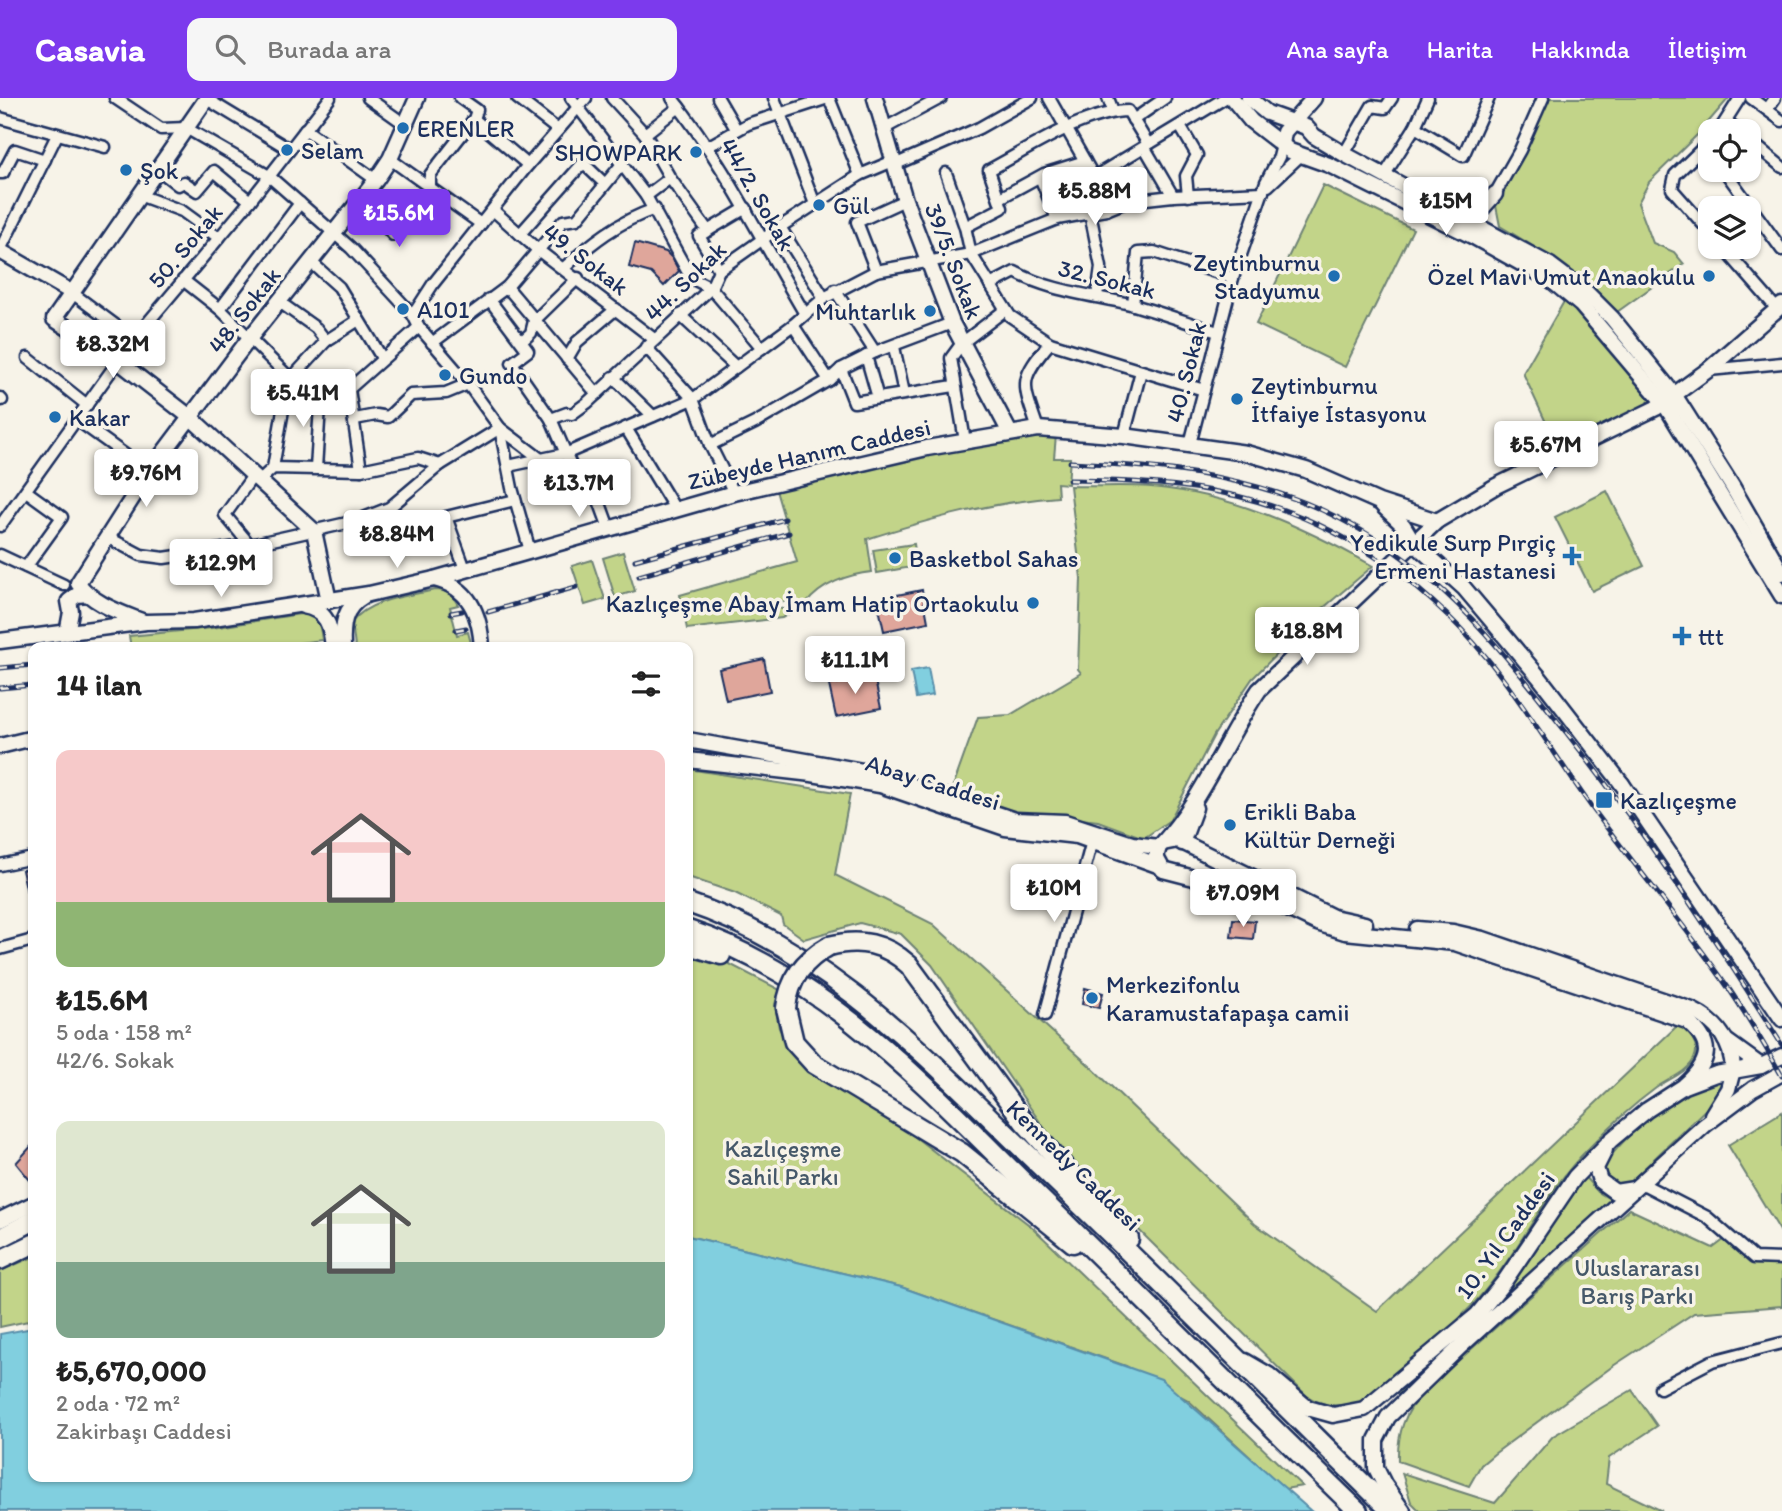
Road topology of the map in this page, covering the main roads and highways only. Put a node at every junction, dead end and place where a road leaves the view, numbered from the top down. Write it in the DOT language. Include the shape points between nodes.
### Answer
graph roads {
  1 [pos="206,98"];
  2 [pos="418,98"];
  3 [pos="875,98"];
  4 [pos="1232,98"];
  5 [pos="1249,98"];
  6 [pos="1314,98"];
  7 [pos="1293,123"];
  8 [pos="1314,136"];
  9 [pos="1282,145"];
  10 [pos="1300,155"];
  11 [pos="1428,214"];
  12 [pos="1462,217"];
  13 [pos="1492,233"];
  14 [pos="0,250"];
  15 [pos="71,292"];
  16 [pos="1780,307"];
  17 [pos="1669,399"];
  18 [pos="190,417"];
  19 [pos="1010,433"];
  20 [pos="1379,502"];
  21 [pos="1437,521"];
  22 [pos="1414,543"];
  23 [pos="1782,573"];
  24 [pos="434,579"];
  25 [pos="76,588"];
  26 [pos="369,594"];
  27 [pos="1782,596"];
  28 [pos="329,600"];
  29 [pos="299,605"];
  30 [pos="146,622"];
  31 [pos="67,632"];
  32 [pos="0,640"];
  33 [pos="332,642"];
  34 [pos="343,642"];
  35 [pos="483,642"];
  36 [pos="28,739"];
  37 [pos="693,741"];
  38 [pos="0,746"];
  39 [pos="693,756"];
  40 [pos="693,761"];
  41 [pos="727,764"];
  42 [pos="1200,793"];
  43 [pos="1161,845"];
  44 [pos="1184,845"];
  45 [pos="1160,866"];
  46 [pos="1178,872"];
  47 [pos="693,892"];
  48 [pos="693,905"];
  49 [pos="693,932"];
  50 [pos="765,937"];
  51 [pos="693,947"];
  52 [pos="780,971"];
  53 [pos="1782,1019"];
  54 [pos="1725,1040"];
  55 [pos="1782,1056"];
  56 [pos="1761,1066"];
  57 [pos="1733,1070"];
  58 [pos="1782,1073"];
  59 [pos="1684,1086"];
  60 [pos="1705,1125"];
  61 [pos="1611,1140"];
  62 [pos="1637,1186"];
  63 [pos="28,1206"];
  64 [pos="2,1217"];
  65 [pos="28,1224"];
  66 [pos="0,1238"];
  67 [pos="28,1246"];
  68 [pos="0,1259"];
  69 [pos="1111,1267"];
  70 [pos="1155,1276"];
  71 [pos="1234,1356"];
  72 [pos="1358,1511"];
  73 [pos="1391,1511"];
  74 [pos="1403,1511"];
  1 -- 15 [label="main road"];
  2 -- 18 [label="main road, 48. Sokak" via="376,180"];
  3 -- 19 [label="main road, 39/5. Sokak" via="905,200 952,323"];
  4 -- 9 [label="main road" via="1251,121"];
  5 -- 7 [label="main road" via="1267,113"];
  6 -- 7 [label="main road"];
  7 -- 8 [label="main road"];
  7 -- 9 [label="main road" via="1284,132"];
  8 -- 10 [label="main road"];
  8 -- 12 [label="main road"];
  9 -- 10 [label="main road"];
  10 -- 11 [label="main road"];
  11 -- 12 [label="main road" via="1450,220"];
  11 -- 17 [label="main road" via="1563,289"];
  12 -- 13 [label="main road"];
  12 -- 13 [label="main road" via="1479,212 1494,194"];
  13 -- 17 [label="main road" via="1550,265 1586,292 1619,327"];
  14 -- 15 [label="main road"];
  15 -- 18 [label="main road" via="54,319"];
  16 -- 17 [label="main road"];
  17 -- 21 [label="main road" via="1496,486"];
  17 -- 23 [label="main road" via="1732,486"];
  17 -- 27 [label="main road"];
  18 -- 25 [label="main road, 48. Sokak" via="149,472"];
  18 -- 28 [label="main road" via="314,531"];
  19 -- 20 [label="main road, Zübeyde Hanım Caddesi" via="1038,429 1124,436 1245,453 1306,470"];
  19 -- 24 [label="main road, Zübeyde Hanım Caddesi" via="734,492"];
  20 -- 21 [label="main road, Zübeyde Hanım Caddesi"];
  20 -- 22 [label="main road"];
  21 -- 22 [label="main road"];
  22 -- 42 [label="main road" via="1259,691"];
  22 -- 53 [label="main road" via="1464,589 1622,784"];
  24 -- 26 [label="main road, Zübeyde Hanım Caddesi"];
  24 -- 35 [label="main road" via="462,590"];
  25 -- 30 [label="main road"];
  25 -- 31 [label="main road" via="77,595 69,601"];
  26 -- 28 [label="main road, Zübeyde Hanım Caddesi"];
  26 -- 34 [label="main road" via="355,601 344,618"];
  28 -- 29 [label="main road, Zübeyde Hanım Caddesi"];
  29 -- 30 [label="main road, Zübeyde Hanım Caddesi" via="194,621"];
  29 -- 33 [label="main road" via="324,615"];
  30 -- 31 [label="main road, Zübeyde Hanım Caddesi"];
  31 -- 32 [label="main road, Zübeyde Hanım Caddesi"];
  36 -- 38 [label="main road"];
  37 -- 43 [label="main road, Abay Caddesi" via="874,773 1015,820 1065,822 1132,844"];
  39 -- 41 [label="main road"];
  40 -- 41 [label="main road, Abay Caddesi"];
  41 -- 45 [label="main road, Abay Caddesi" via="880,785 1005,828 1077,836"];
  42 -- 43 [label="main road"];
  42 -- 44 [label="main road"];
  43 -- 44 [label="main road" via="1172,839"];
  43 -- 45 [label="main road" via="1156,857"];
  44 -- 46 [label="main road" via="1189,861"];
  44 -- 54 [label="main road" via="1333,917 1483,939 1692,1010 1709,1019"];
  45 -- 46 [label="main road"];
  46 -- 59 [label="main road" via="1256,894 1345,932 1455,943 1665,1011 1692,1026 1707,1048 1703,1066"];
  47 -- 50 [label="highway" via="741,915"];
  48 -- 50 [label="highway, Kennedy Caddesi"];
  49 -- 52 [label="highway, Kennedy Caddesi"];
  50 -- 70 [label="highway, Kennedy Caddesi" via="818,966 889,1021"];
  51 -- 52 [label="highway"];
  52 -- 69 [label="highway, Kennedy Caddesi" via="880,1046"];
  54 -- 56 [label="main road"];
  54 -- 57 [label="main road"];
  55 -- 56 [label="main road, 10. Yıl Caddesi"];
  56 -- 57 [label="main road, 10. Yıl Caddesi"];
  57 -- 59 [label="main road, 10. Yıl Caddesi"];
  57 -- 60 [label="main road" via="1728,1089"];
  58 -- 60 [label="main road, 10. Yıl Caddesi"];
  59 -- 61 [label="main road, 10. Yıl Caddesi"];
  60 -- 62 [label="main road, 10. Yıl Caddesi"];
  61 -- 62 [label="main road" via="1598,1161 1597,1175 1610,1190 1621,1192"];
  61 -- 71 [label="main road, 10. Yıl Caddesi" via="1574,1177 1477,1315 1364,1409 1333,1415 1308,1408 1269,1375"];
  62 -- 74 [label="main road, 10. Yıl Caddesi" via="1382,1424 1376,1440 1376,1468"];
  63 -- 64 [label="main road"];
  65 -- 66 [label="highway"];
  67 -- 68 [label="highway"];
  69 -- 70 [label="highway, bridge" via="1055,1230 962,1153 814,1064 794,1042 786,1008 800,970 829,946 864,941 909,965 1008,1102 1119,1226"];
  69 -- 72 [label="highway, Kennedy Caddesi"];
  70 -- 71 [label="highway, Kennedy Caddesi"];
  71 -- 73 [label="highway, Kennedy Caddesi"];
}
